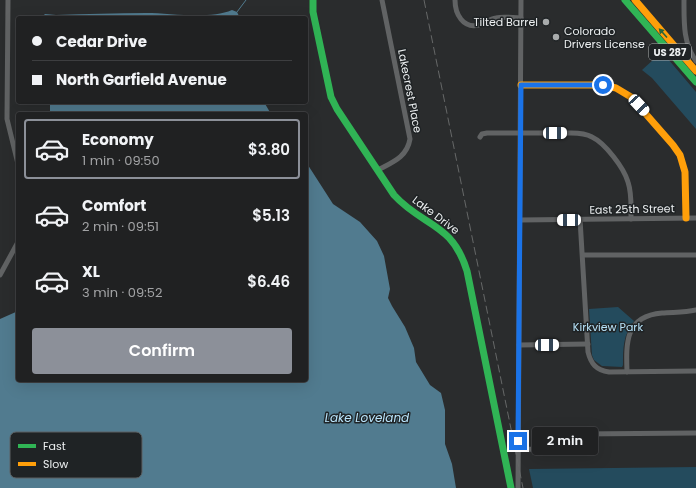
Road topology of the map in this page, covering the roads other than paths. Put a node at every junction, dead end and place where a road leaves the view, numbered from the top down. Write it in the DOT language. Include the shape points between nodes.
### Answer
graph roads {
  1 [pos="8,0"];
  2 [pos="313,0"];
  3 [pos="382,0"];
  4 [pos="455,0"];
  5 [pos="521,0"];
  6 [pos="625,0"];
  7 [pos="635,0"];
  8 [pos="639,0"];
  9 [pos="684,0"];
  10 [pos="648,16"];
  11 [pos="521,18"];
  12 [pos="696,62"];
  13 [pos="696,71"];
  14 [pos="696,82"];
  15 [pos="521,85"];
  16 [pos="520,134"];
  17 [pos="480,137"];
  18 [pos="16,156"];
  19 [pos="378,170"];
  20 [pos="686,218"];
  21 [pos="696,218"];
  22 [pos="580,219"];
  23 [pos="631,219"];
  24 [pos="520,220"];
  25 [pos="16,246"];
  26 [pos="583,255"];
  27 [pos="696,255"];
  28 [pos="0,275"];
  29 [pos="696,310"];
  30 [pos="588,344"];
  31 [pos="519,345"];
  32 [pos="696,371"];
  33 [pos="627,372"];
  34 [pos="696,433"];
  35 [pos="518,449"];
  36 [pos="511,488"];
  37 [pos="518,488"];
  1 -- 18 [label="street" via="7,120"];
  2 -- 19 [label="main road, Lake Drive" via="313,12 331,97"];
  3 -- 19 [label="street, Lakecrest Place" via="410,139 405,153"];
  4 -- 11 [label="street" via="458,16 467,24 478,25 500,18"];
  5 -- 11 [label="street"];
  6 -- 14 [label="main road, US 287"];
  7 -- 10 [label="main road, US 287"];
  8 -- 10 [label="main road"];
  9 -- 12 [label="street" via="686,41"];
  13 -- 10 [label="main road, US 287, one-way"];
  11 -- 15 [label="street"];
  15 -- 16 [label="street"];
  15 -- 20 [label="main road" via="603,85 616,88 631,97 680,155 685,172"];
  16 -- 17 [label="street" via="487,133"];
  16 -- 23 [label="street" via="580,133 597,139 627,177"];
  16 -- 24 [label="street"];
  19 -- 36 [label="main road, Lake Drive" via="397,199 451,237 462,254"];
  20 -- 21 [label="street, East 25th Street"];
  20 -- 23 [label="street, East 25th Street"];
  22 -- 23 [label="street, East 25th Street"];
  22 -- 24 [label="street, East 25th Street"];
  22 -- 26 [label="street"];
  24 -- 31 [label="street"];
  25 -- 28 [label="street"];
  26 -- 27 [label="street"];
  26 -- 30 [label="street"];
  29 -- 33 [label="street" via="655,314 639,321 628,338"];
  30 -- 31 [label="street"];
  30 -- 33 [label="street" via="589,359 595,367 603,371"];
  31 -- 35 [label="street"];
  32 -- 33 [label="street"];
  34 -- 35 [label="street" via="579,434 574,438 572,448 568,450"];
  35 -- 37 [label="street"];
}
